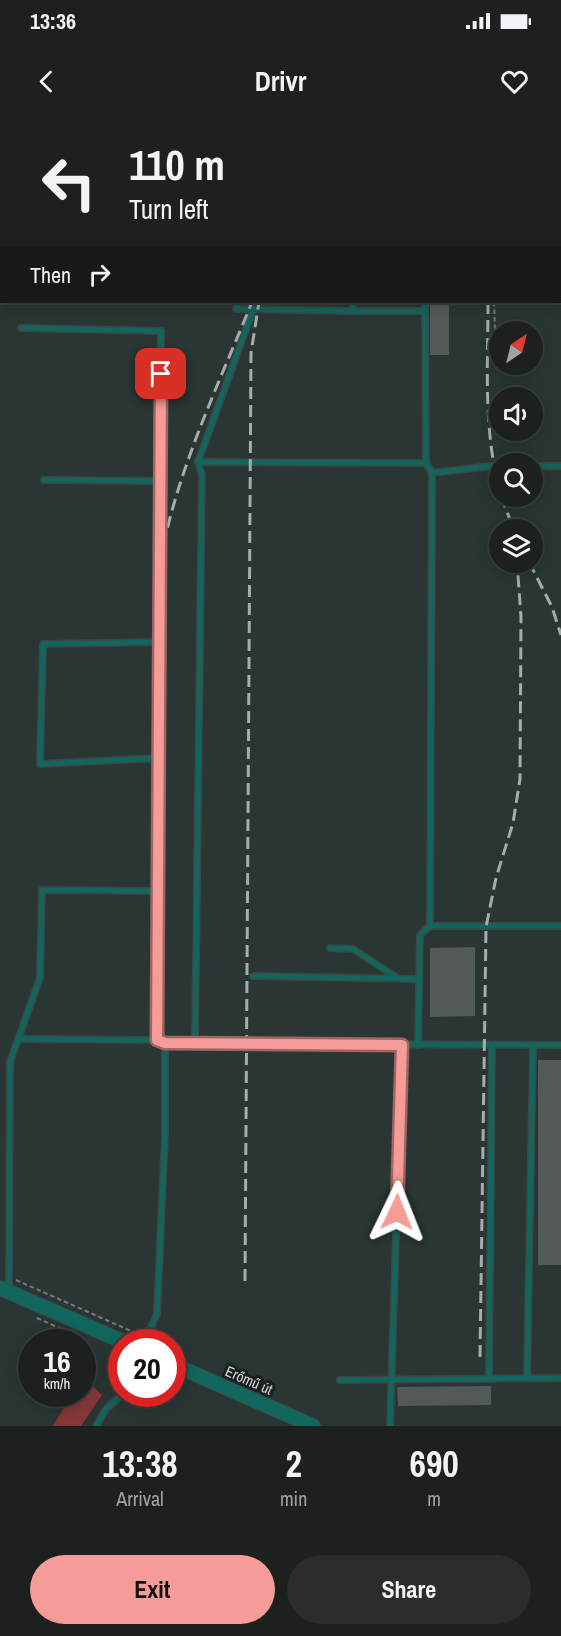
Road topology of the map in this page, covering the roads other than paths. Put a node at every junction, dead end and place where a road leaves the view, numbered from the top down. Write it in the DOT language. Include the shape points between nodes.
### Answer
graph roads {
  1 [pos="238,303"];
  2 [pos="353,303"];
  3 [pos="425,303"];
  4 [pos="253,310"];
  5 [pos="353,311"];
  6 [pos="425,311"];
  7 [pos="21,328"];
  8 [pos="198,462"];
  9 [pos="426,463"];
  10 [pos="489,466"];
  11 [pos="543,466"];
  12 [pos="561,466"];
  13 [pos="432,473"];
  14 [pos="44,480"];
  15 [pos="162,481"];
  16 [pos="160,642"];
  17 [pos="158,758"];
  18 [pos="158,891"];
  19 [pos="430,926"];
  20 [pos="561,926"];
  21 [pos="330,948"];
  22 [pos="253,976"];
  23 [pos="398,978"];
  24 [pos="419,978"];
  25 [pos="20,1039"];
  26 [pos="157,1040"];
  27 [pos="165,1043"];
  28 [pos="195,1043"];
  29 [pos="402,1045"];
  30 [pos="418,1045"];
  31 [pos="533,1045"];
  32 [pos="561,1045"];
  33 [pos="492,1046"];
  34 [pos="6,1285"];
  35 [pos="150,1329"];
  36 [pos="108,1334"];
  37 [pos="186,1370"];
  38 [pos="527,1378"];
  39 [pos="561,1378"];
  40 [pos="489,1379"];
  41 [pos="340,1380"];
  42 [pos="391,1380"];
  43 [pos="108,1407"];
  44 [pos="96,1426"];
  45 [pos="313,1426"];
  46 [pos="390,1426"];
  1 -- 4 [label="lane" via="236,309"];
  2 -- 5 [label="lane"];
  3 -- 6 [label="lane"];
  4 -- 5 [label="lane"];
  4 -- 8 [label="lane"];
  5 -- 6 [label="lane"];
  6 -- 9 [label="lane"];
  7 -- 15 [label="lane" via="161,331"];
  8 -- 9 [label="lane"];
  8 -- 28 [label="lane" via="202,475"];
  9 -- 13 [label="lane"];
  10 -- 13 [label="lane"];
  11 -- 12 [label="lane"];
  13 -- 19 [label="lane"];
  14 -- 15 [label="lane"];
  15 -- 16 [label="lane"];
  16 -- 17 [label="lane"];
  16 -- 17 [label="lane" via="43,644 40,764"];
  17 -- 18 [label="lane"];
  18 -- 25 [label="lane" via="42,890 40,978"];
  18 -- 26 [label="lane"];
  19 -- 20 [label="lane"];
  19 -- 24 [label="lane" via="420,935"];
  21 -- 23 [label="lane" via="353,949"];
  22 -- 23 [label="lane"];
  23 -- 24 [label="lane"];
  24 -- 30 [label="lane"];
  25 -- 26 [label="lane"];
  25 -- 34 [label="lane" via="10,1062"];
  26 -- 27 [label="lane"];
  27 -- 28 [label="lane"];
  27 -- 35 [label="lane" via="158,1314"];
  28 -- 29 [label="lane"];
  29 -- 30 [label="lane"];
  29 -- 42 [label="lane"];
  30 -- 33 [label="lane"];
  31 -- 32 [label="lane"];
  31 -- 33 [label="lane"];
  31 -- 38 [label="lane"];
  33 -- 40 [label="lane"];
  34 -- 36 [label="street"];
  37 -- 45 [label="street, Erőmű út"];
  38 -- 39 [label="lane"];
  38 -- 40 [label="lane"];
  40 -- 42 [label="lane"];
  41 -- 42 [label="lane"];
  42 -- 46 [label="lane"];
  43 -- 44 [label="lane"];
}
